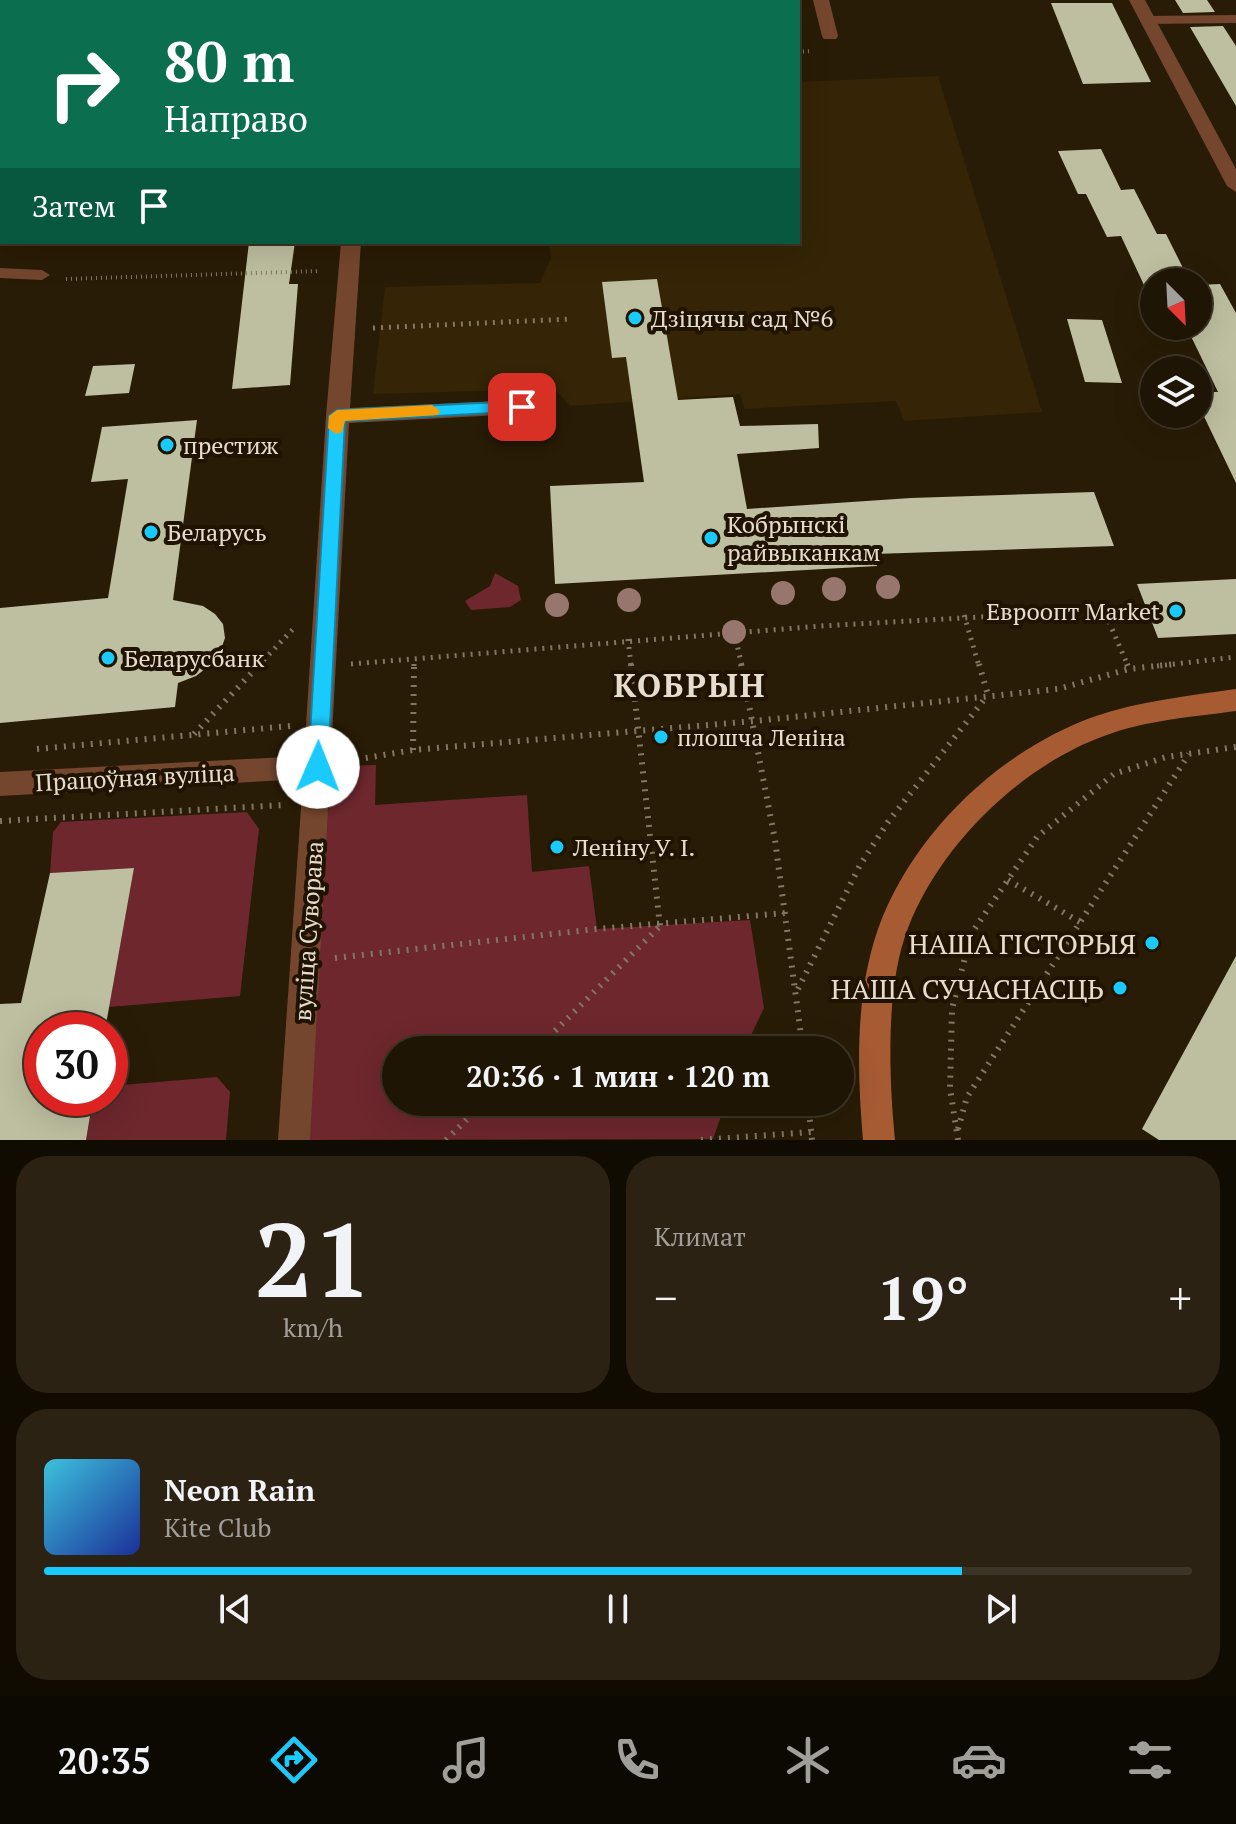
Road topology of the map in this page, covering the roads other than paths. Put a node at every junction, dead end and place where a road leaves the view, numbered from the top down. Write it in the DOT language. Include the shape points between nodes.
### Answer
graph roads {
  1 [pos="821,0"];
  2 [pos="1137,0"];
  3 [pos="1236,19"];
  4 [pos="1148,20"];
  5 [pos="830,36"];
  6 [pos="1236,186"];
  7 [pos="351,244"];
  8 [pos="0,273"];
  9 [pos="42,275"];
  10 [pos="522,407"];
  11 [pos="337,416"];
  12 [pos="1236,700"];
  13 [pos="318,767"];
  14 [pos="0,784"];
  15 [pos="294,1140"];
  16 [pos="879,1140"];
  1 -- 5 [label="street"];
  2 -- 4 [label="street"];
  3 -- 4 [label="lane"];
  4 -- 6 [label="street"];
  7 -- 11 [label="street, вуліца Суворава"];
  8 -- 9 [label="lane"];
  10 -- 11 [label="street"];
  11 -- 13 [label="street, вуліца Суворава"];
  12 -- 16 [label="main road" via="1149,714 1083,733 1021,768 965,814 924,868 894,926 877,1003 874,1089"];
  13 -- 14 [label="street, Працоўная вуліца"];
  13 -- 15 [label="street, вуліца Суворава"];
}
